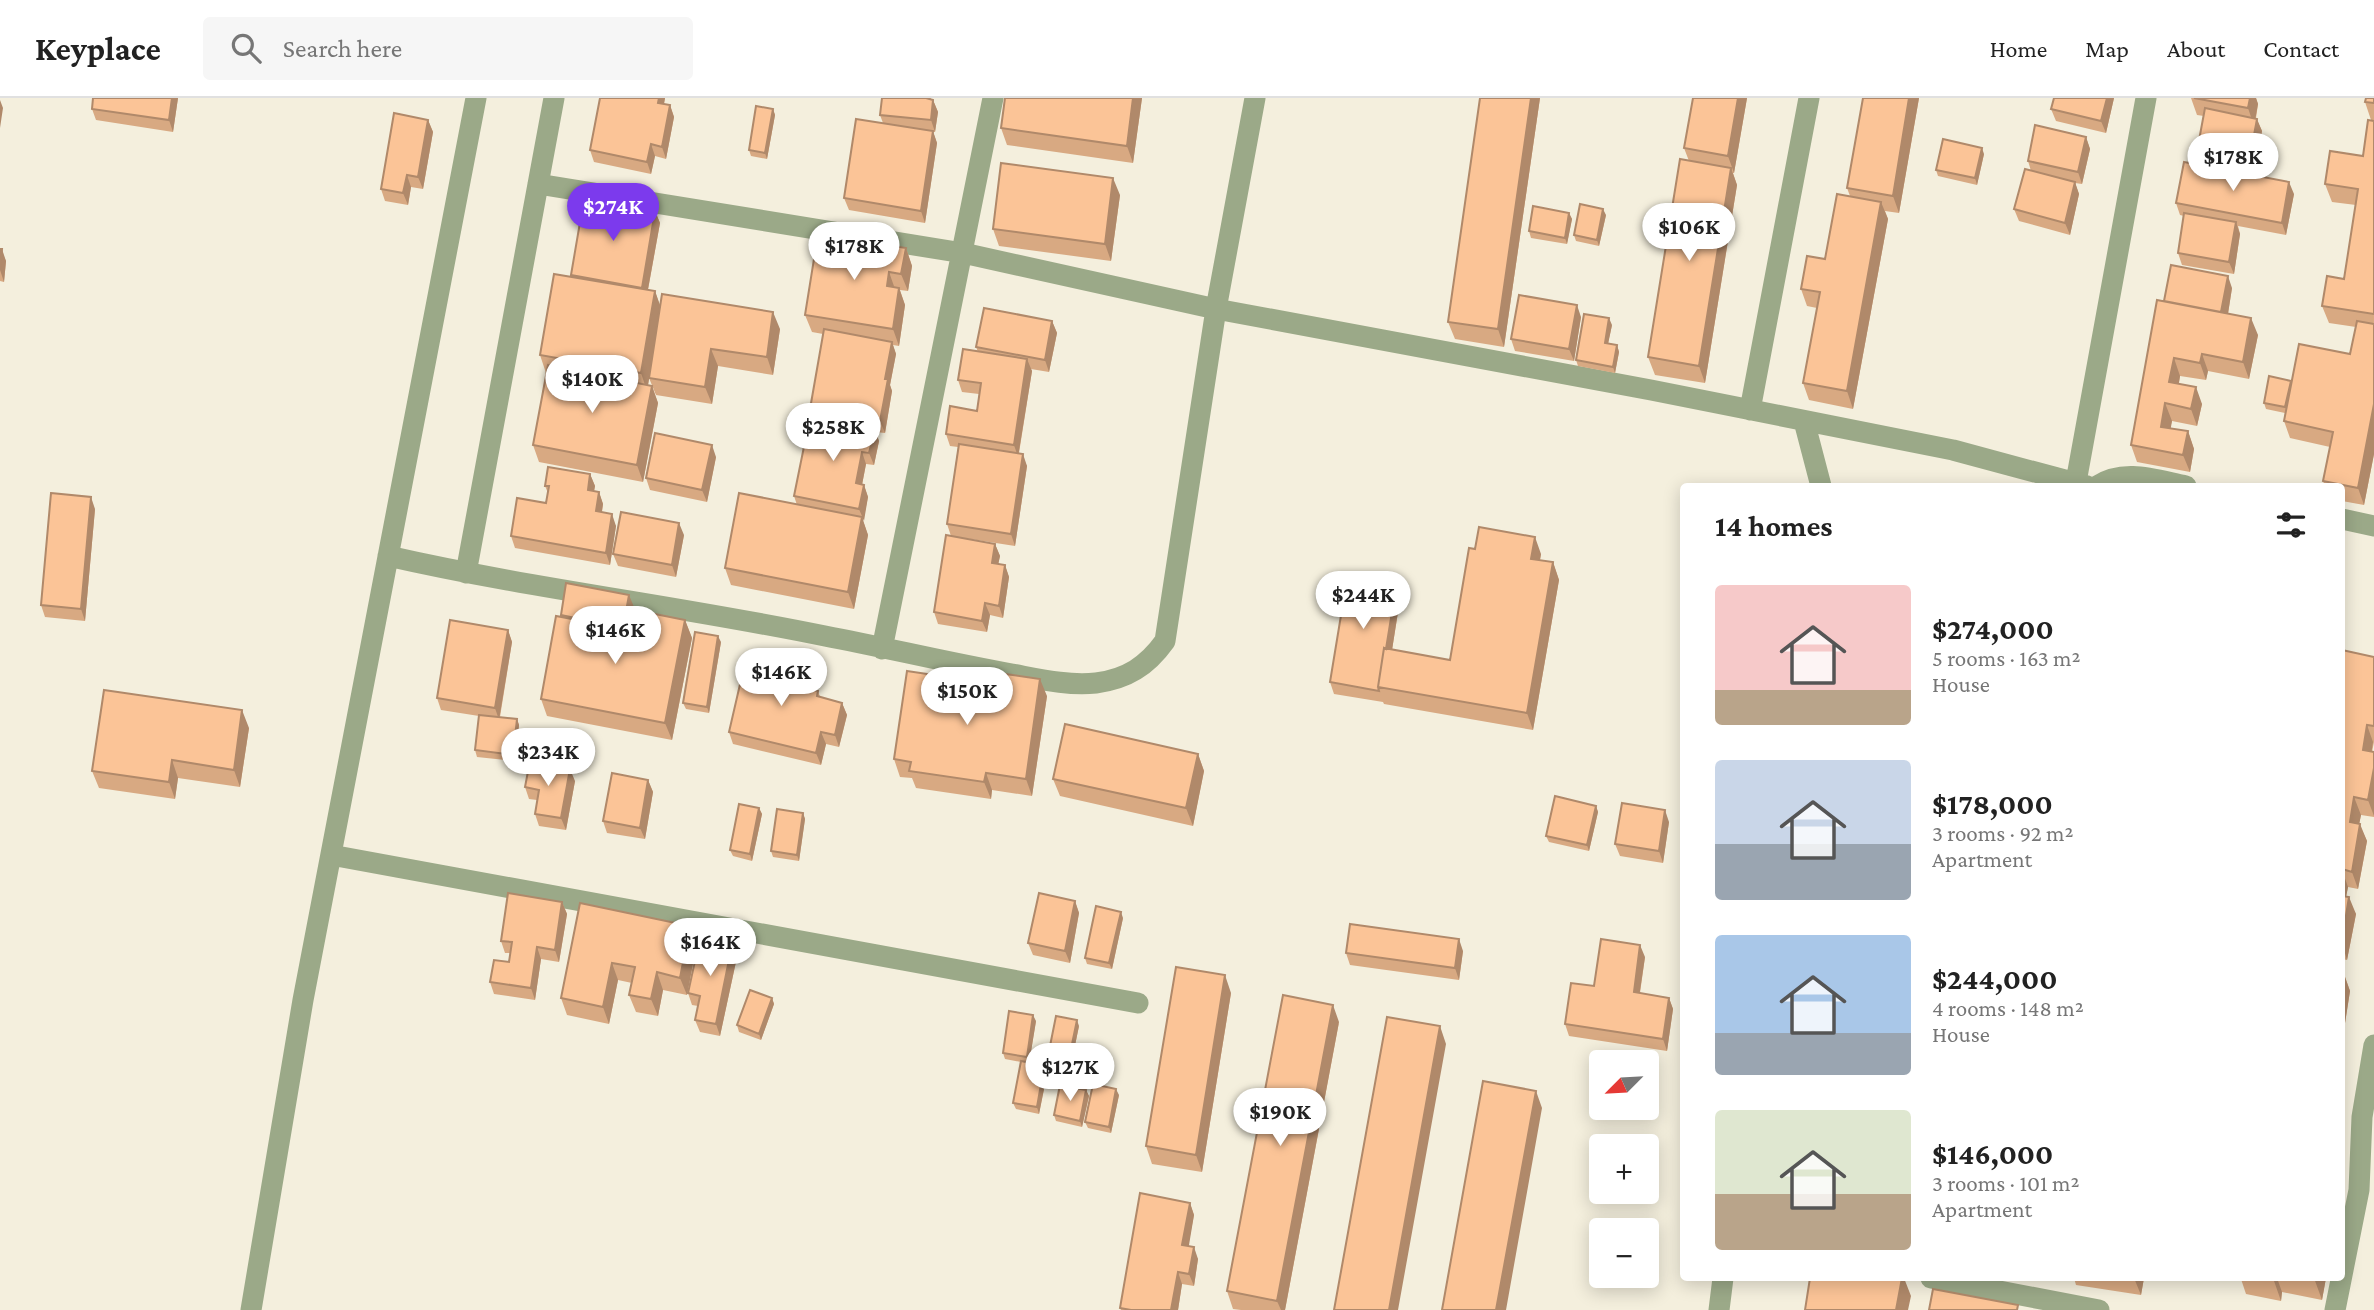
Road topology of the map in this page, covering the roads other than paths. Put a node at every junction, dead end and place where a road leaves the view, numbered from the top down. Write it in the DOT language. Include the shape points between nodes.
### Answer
graph roads {
  1 [pos="476,98"];
  2 [pos="554,98"];
  3 [pos="993,98"];
  4 [pos="1255,98"];
  5 [pos="1810,98"];
  6 [pos="2146,98"];
  7 [pos="538,184"];
  8 [pos="963,253"];
  9 [pos="1216,309"];
  10 [pos="1750,410"];
  11 [pos="1804,421"];
  12 [pos="1820,483"];
  13 [pos="2078,483"];
  14 [pos="2086,483"];
  15 [pos="2093,483"];
  16 [pos="2169,483"];
  17 [pos="2345,520"];
  18 [pos="2374,526"];
  19 [pos="388,556"];
  20 [pos="466,573"];
  21 [pos="882,649"];
  22 [pos="331,855"];
  23 [pos="1138,1003"];
  24 [pos="2374,1045"];
  25 [pos="2366,1191"];
  26 [pos="2345,1272"];
  27 [pos="1723,1281"];
  28 [pos="1962,1281"];
  29 [pos="2343,1281"];
  30 [pos="2036,1288"];
  31 [pos="2072,1308"];
  32 [pos="251,1310"];
  33 [pos="1719,1310"];
  34 [pos="2099,1310"];
  35 [pos="2335,1310"];
  1 -- 19 [label="street"];
  2 -- 7 [label="street"];
  3 -- 8 [label="street"];
  4 -- 9 [label="street"];
  5 -- 10 [label="street"];
  6 -- 14 [label="street"];
  7 -- 8 [label="street"];
  7 -- 20 [label="street"];
  8 -- 9 [label="street"];
  8 -- 21 [label="street"];
  9 -- 10 [label="street"];
  9 -- 21 [label="street" via="1165,641 1152,659 1118,678 1066,683"];
  10 -- 11 [label="street"];
  11 -- 12 [label="street"];
  11 -- 13 [label="street" via="1953,450"];
  15 -- 16 [label="street" via="2129,476"];
  17 -- 18 [label="street"];
  19 -- 20 [label="street"];
  19 -- 22 [label="street"];
  20 -- 21 [label="street"];
  22 -- 23 [label="street"];
  22 -- 32 [label="street"];
  24 -- 25 [label="street" via="2362,1116"];
  25 -- 26 [label="street"];
  27 -- 33 [label="street"];
  28 -- 30 [label="street"];
  29 -- 35 [label="street"];
  30 -- 31 [label="street"];
  31 -- 34 [label="street"];
}
